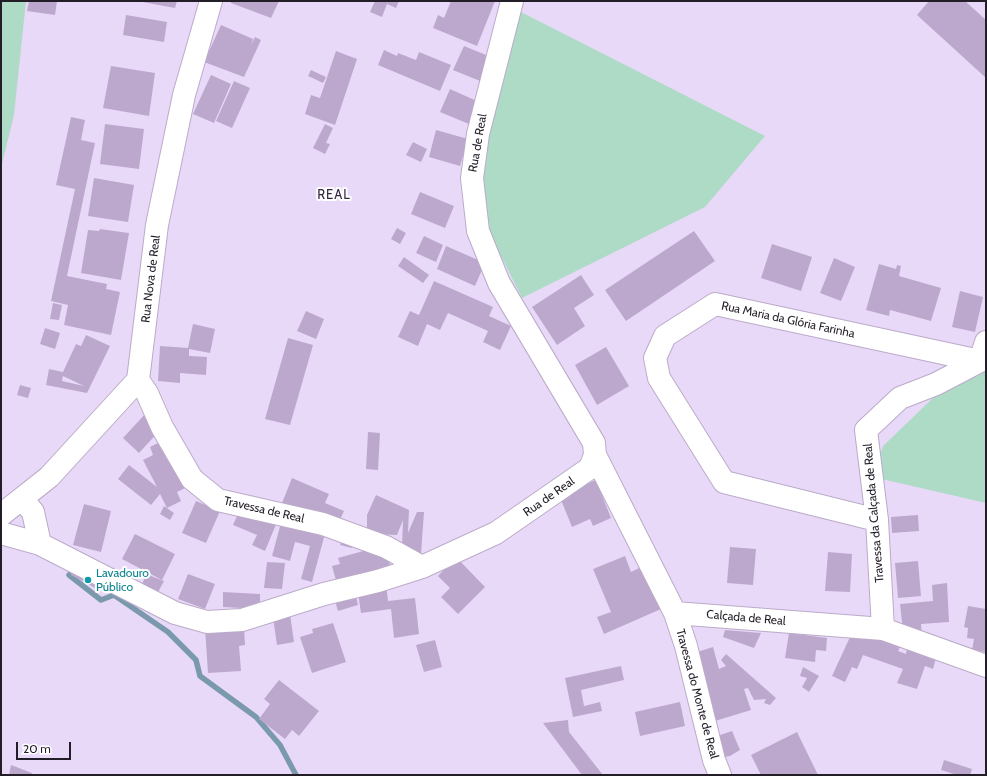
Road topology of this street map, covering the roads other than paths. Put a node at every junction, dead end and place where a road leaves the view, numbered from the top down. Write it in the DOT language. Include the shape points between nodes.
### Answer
graph roads {
  1 [pos="211,1"];
  2 [pos="512,1"];
  3 [pos="983,352"];
  4 [pos="138,380"];
  5 [pos="595,455"];
  6 [pos="11,508"];
  7 [pos="877,520"];
  8 [pos="1,533"];
  9 [pos="40,544"];
  10 [pos="422,567"];
  11 [pos="675,613"];
  12 [pos="883,629"];
  13 [pos="986,666"];
  14 [pos="720,775"];
  1 -- 4 [label="street, Rua Nova de Real" via="184,95 157,225"];
  2 -- 5 [label="street, Rua de Real" via="478,134 472,178 478,231 499,283 594,443"];
  3 -- 7 [label="street, Travessa da Calçada de Real" via="936,384 900,398 866,430"];
  3 -- 7 [label="street, Rua Maria da Glória Farinha" via="715,304 665,336 655,358 659,378 724,482"];
  4 -- 6 [label="street" via="49,478"];
  4 -- 10 [label="street, Travessa de Real" via="192,479 218,500 323,524 386,547"];
  5 -- 10 [label="street, Rua de Real" via="590,468 496,533"];
  5 -- 11 [label="street"];
  6 -- 9 [label="street" via="33,512"];
  7 -- 12 [label="street, Travessa da Calçada de Real"];
  8 -- 9 [label="street, Rua de Real"];
  9 -- 10 [label="street, Rua de Real" via="174,613 207,622 242,620"];
  11 -- 12 [label="street, Calçada de Real"];
  11 -- 14 [label="street, Travessa do Monte de Real"];
  12 -- 13 [label="street, Calçada de Real"];
}
